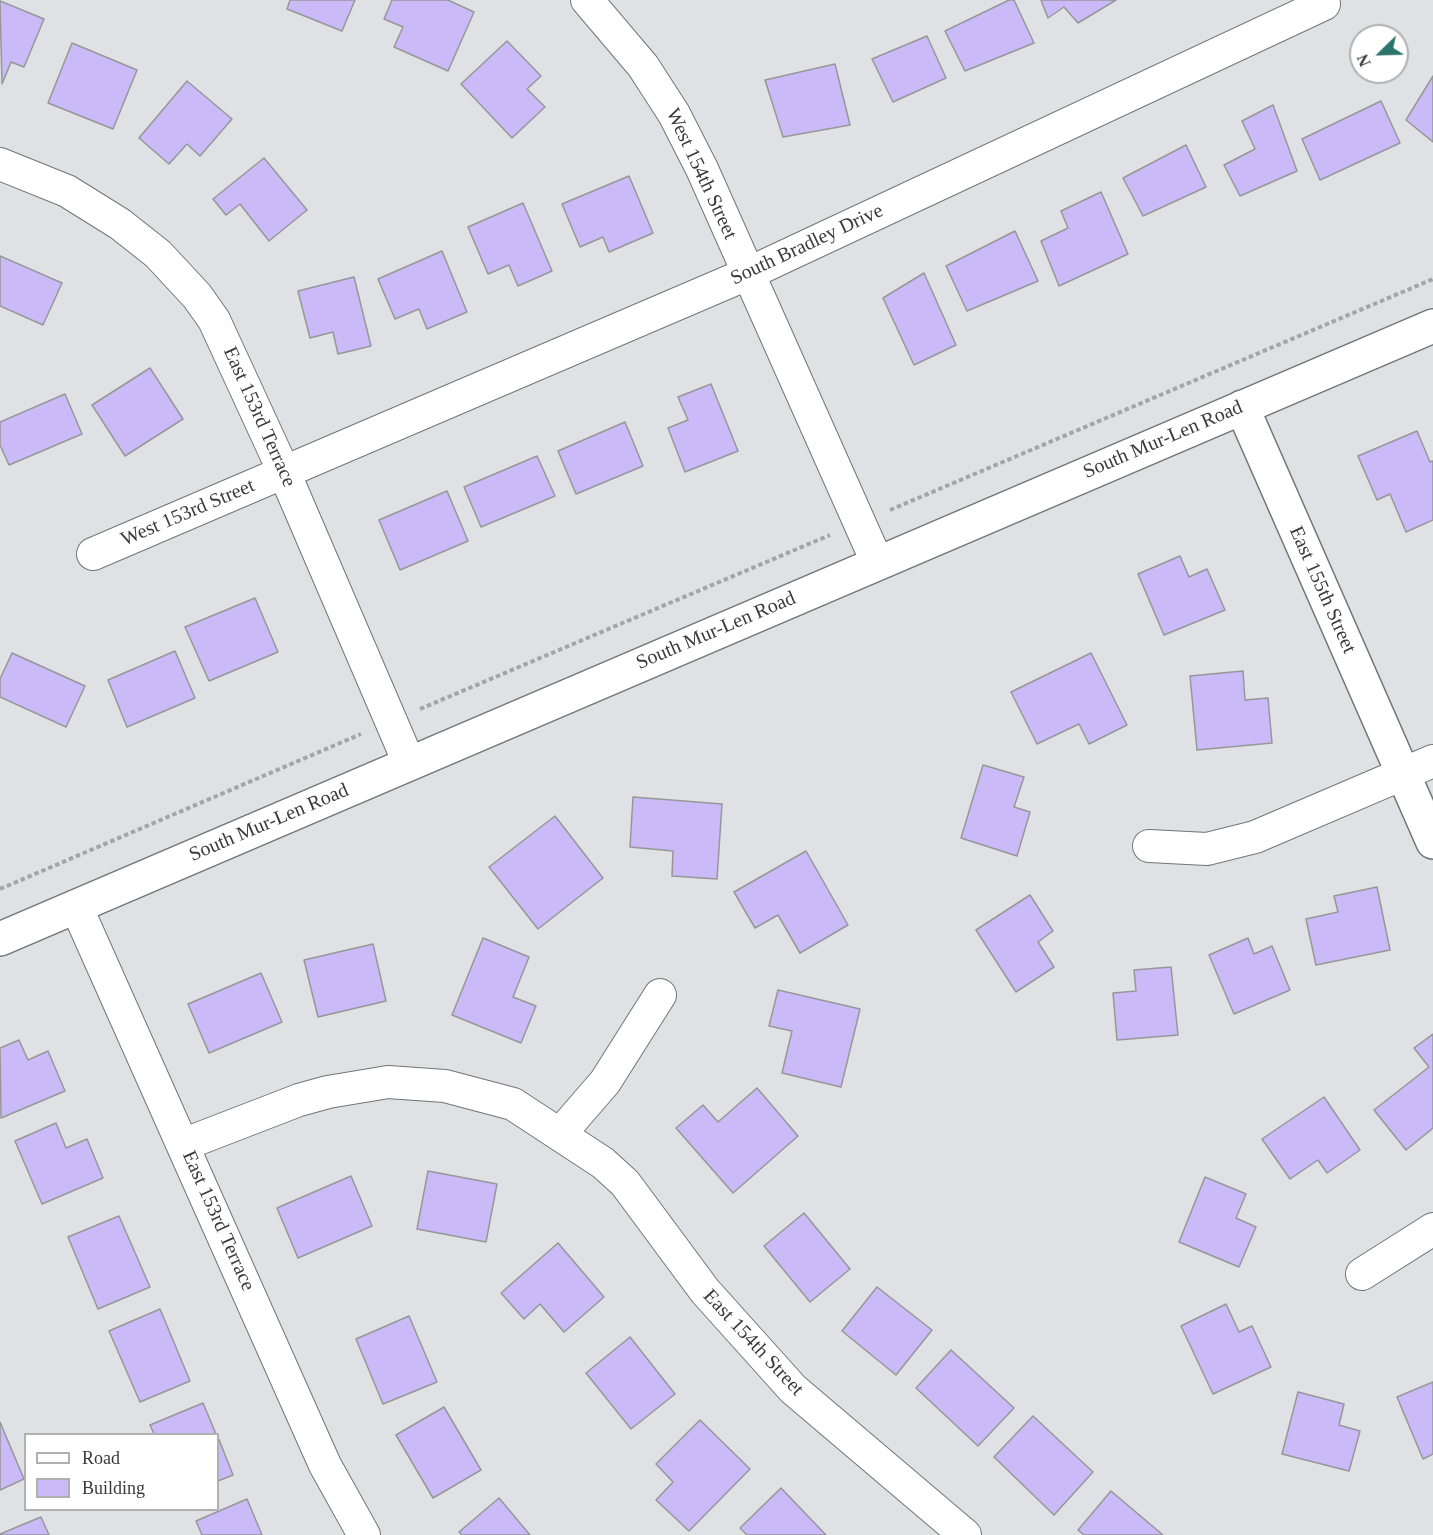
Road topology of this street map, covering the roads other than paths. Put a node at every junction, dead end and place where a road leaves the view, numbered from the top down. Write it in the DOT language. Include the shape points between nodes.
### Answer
graph roads {
  1 [pos="587,0"];
  2 [pos="1324,4"];
  3 [pos="0,164"];
  4 [pos="747,274"];
  5 [pos="1433,326"];
  6 [pos="1242,407"];
  7 [pos="284,472"];
  8 [pos="93,554"];
  9 [pos="877,562"];
  10 [pos="1433,760"];
  11 [pos="409,763"];
  12 [pos="1403,773"];
  13 [pos="1433,842"];
  14 [pos="1149,846"];
  15 [pos="76,906"];
  16 [pos="0,939"];
  17 [pos="660,995"];
  18 [pos="560,1134"];
  19 [pos="184,1144"];
  20 [pos="1433,1229"];
  21 [pos="1362,1274"];
  22 [pos="364,1535"];
  23 [pos="965,1535"];
  1 -- 4 [label="street, West 154th Street" via="643,66 674,114"];
  2 -- 4 [label="street, South Bradley Drive"];
  3 -- 7 [label="street, East 153rd Terrace" via="67,191 120,224 158,254 197,296 214,320"];
  4 -- 7 [label="street, South Bradley Drive"];
  4 -- 9 [label="street, West 154th Street"];
  5 -- 6 [label="main road, South Mur-Len Road"];
  6 -- 9 [label="main road, South Mur-Len Road"];
  6 -- 12 [label="main road, East 155th Street"];
  7 -- 8 [label="street, West 153rd Street"];
  7 -- 11 [label="street, East 153rd Terrace"];
  9 -- 11 [label="main road, South Mur-Len Road"];
  10 -- 12 [label="street"];
  11 -- 15 [label="main road, South Mur-Len Road"];
  12 -- 13 [label="main road, East 155th Street"];
  12 -- 14 [label="street" via="1255,837 1207,849"];
  15 -- 16 [label="main road, South Mur-Len Road"];
  15 -- 19 [label="street, East 153rd Terrace"];
  17 -- 18 [label="street" via="605,1082"];
  18 -- 19 [label="street, East 154th Street" via="513,1104 445,1086 388,1082 299,1100"];
  18 -- 23 [label="street, East 154th Street" via="625,1183 705,1292 794,1389"];
  19 -- 22 [label="street, East 153rd Terrace" via="325,1466"];
  20 -- 21 [label="street"];
}
